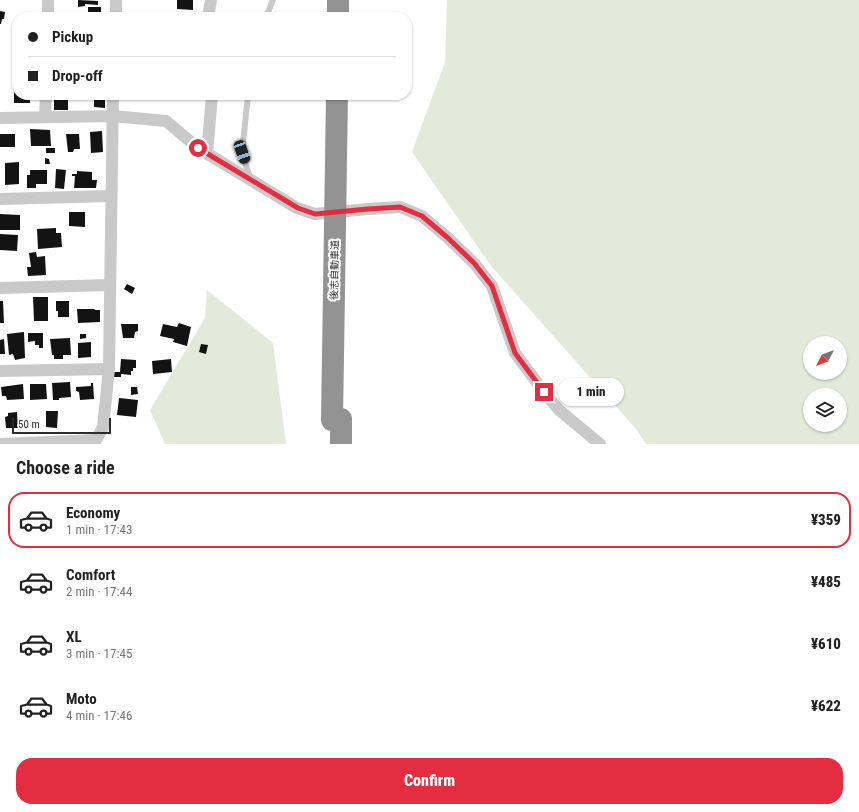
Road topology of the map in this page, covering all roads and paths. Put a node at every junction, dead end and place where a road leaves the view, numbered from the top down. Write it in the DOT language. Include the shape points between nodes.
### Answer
graph roads {
  1 [pos="48,0"];
  2 [pos="116,0"];
  3 [pos="211,0"];
  4 [pos="273,0"];
  5 [pos="338,0"];
  6 [pos="346,0"];
  7 [pos="48,12"];
  8 [pos="116,12"];
  9 [pos="209,12"];
  10 [pos="268,12"];
  11 [pos="338,12"];
  12 [pos="346,12"];
  13 [pos="46,100"];
  14 [pos="113,100"];
  15 [pos="212,100"];
  16 [pos="247,100"];
  17 [pos="337,100"];
  18 [pos="345,100"];
  19 [pos="45,116"];
  20 [pos="113,116"];
  21 [pos="0,118"];
  22 [pos="207,154"];
  23 [pos="252,181"];
  24 [pos="111,196"];
  25 [pos="0,199"];
  26 [pos="110,285"];
  27 [pos="0,288"];
  28 [pos="109,369"];
  29 [pos="0,370"];
  30 [pos="336,419"];
  31 [pos="95,442"];
  32 [pos="0,444"];
  33 [pos="331,444"];
  34 [pos="340,444"];
  35 [pos="600,444"];
  1 -- 7 [label="street"];
  2 -- 8 [label="street"];
  3 -- 9 [label="street"];
  4 -- 10 [label="lane"];
  5 -- 11 [label="highway"];
  6 -- 12 [label="highway"];
  13 -- 19 [label="street"];
  14 -- 20 [label="street"];
  15 -- 22 [label="street"];
  16 -- 23 [label="lane" via="242,152"];
  17 -- 30 [label="highway, 後志自動車道, bridge"];
  18 -- 30 [label="highway, 後志自動車道"];
  19 -- 20 [label="street"];
  19 -- 21 [label="street"];
  20 -- 22 [label="street" via="166,121"];
  20 -- 24 [label="street"];
  22 -- 23 [label="street"];
  23 -- 35 [label="street" via="298,208 315,214 400,207 422,216 474,263 492,286 515,353 544,392 559,410"];
  24 -- 25 [label="street"];
  24 -- 26 [label="street"];
  26 -- 27 [label="street"];
  26 -- 28 [label="street"];
  28 -- 29 [label="street"];
  28 -- 31 [label="street" via="103,427"];
  30 -- 33 [label="highway, 後志自動車道"];
  30 -- 34 [label="highway, 後志自動車道"];
  31 -- 32 [label="street"];
}
